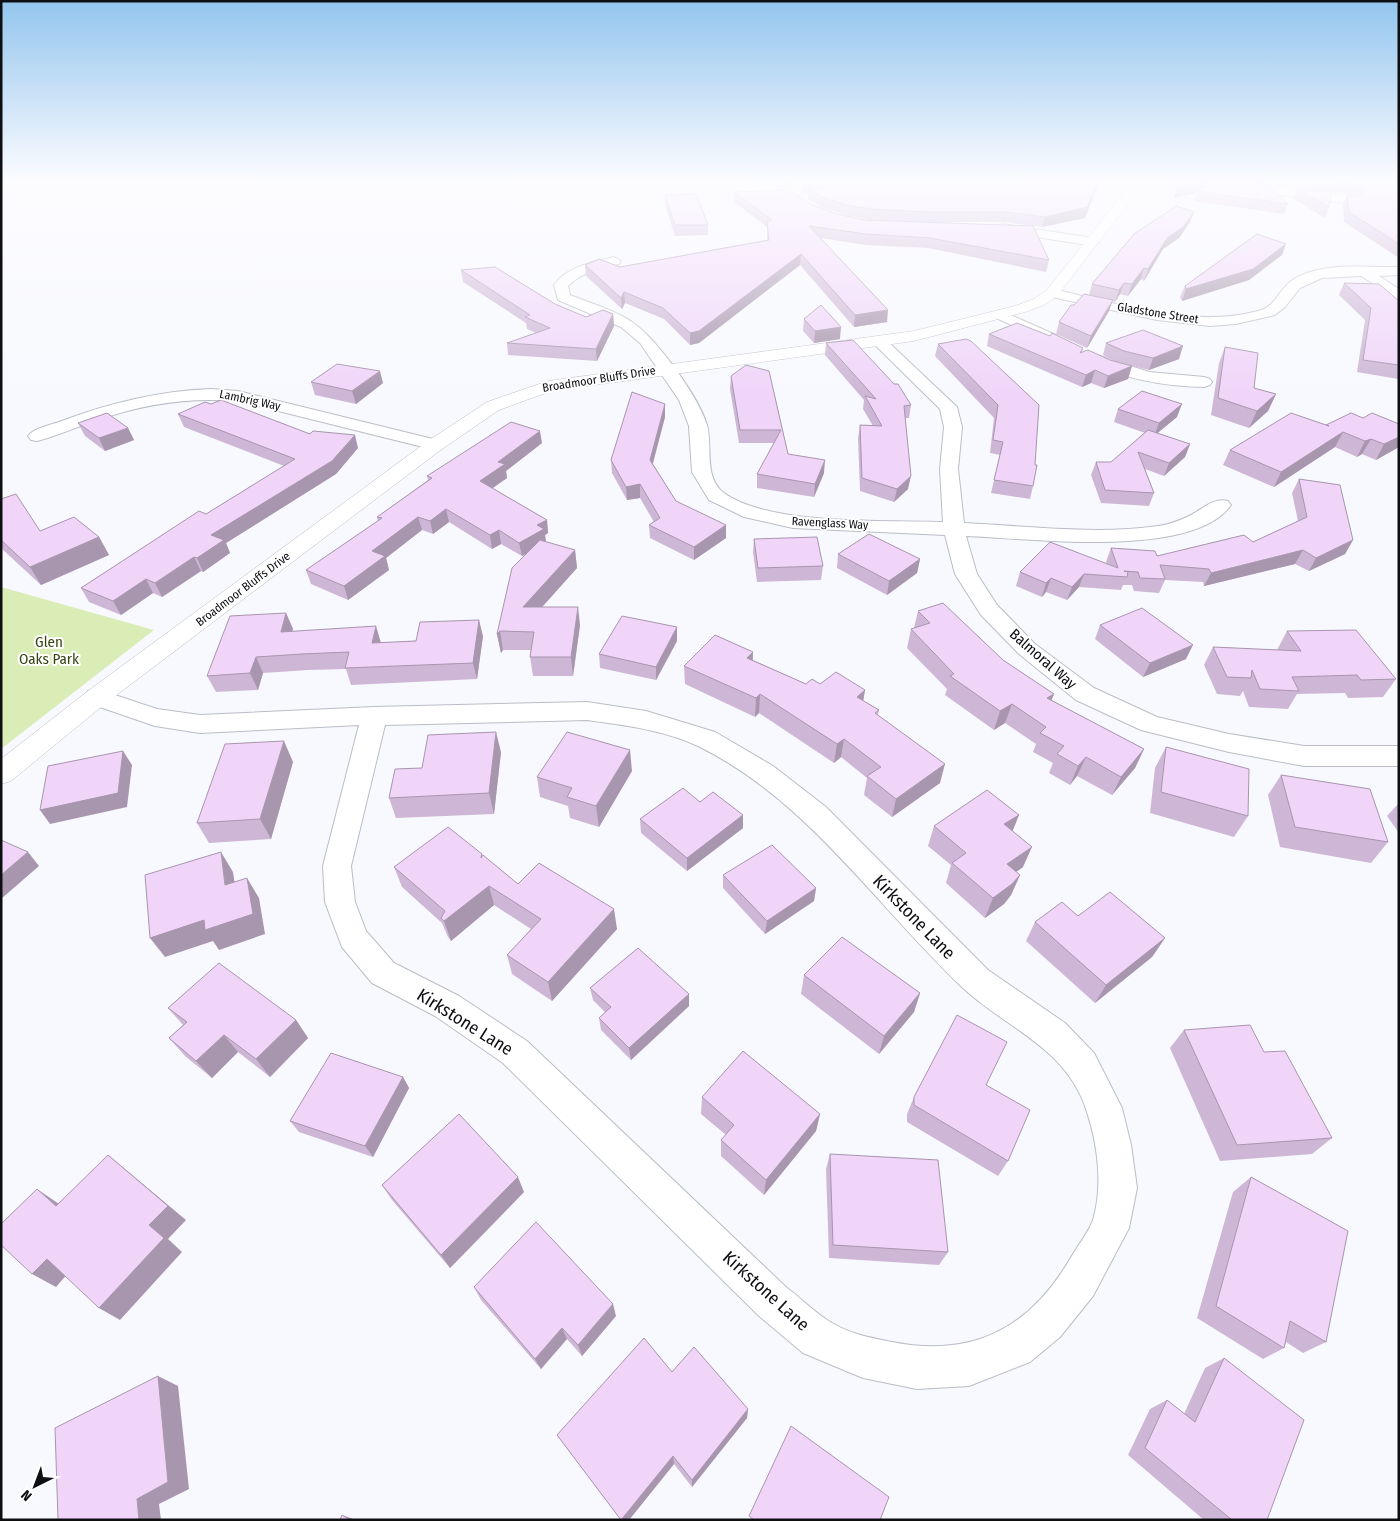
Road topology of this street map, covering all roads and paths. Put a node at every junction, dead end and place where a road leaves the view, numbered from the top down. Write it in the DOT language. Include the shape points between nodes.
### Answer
graph roads {
  1 [pos="1085,252"];
  2 [pos="614,261"];
  3 [pos="1399,271"];
  4 [pos="1366,273"];
  5 [pos="1052,293"];
  6 [pos="1399,296"];
  7 [pos="999,314"];
  8 [pos="880,342"];
  9 [pos="1069,347"];
  10 [pos="1087,355"];
  11 [pos="666,369"];
  12 [pos="1204,382"];
  13 [pos="37,436"];
  14 [pos="435,445"];
  15 [pos="1222,505"];
  16 [pos="954,529"];
  17 [pos="97,697"];
  18 [pos="374,716"];
  19 [pos="1399,756"];
  20 [pos="1,774"];
  1 -- 5 [label="street, Broadmoor Bluffs Drive"];
  2 -- 11 [label="street, Ravenglass Way" via="583,269 568,277 561,285 563,297 626,324 645,340"];
  3 -- 4 [label="street, Gladstone Street"];
  4 -- 5 [label="street, Gladstone Street" via="1313,276 1293,286 1277,310 1222,321 1161,316"];
  4 -- 6 [label="street"];
  5 -- 7 [label="street, Broadmoor Bluffs Drive" via="1039,302"];
  7 -- 8 [label="street, Broadmoor Bluffs Drive" via="943,330"];
  7 -- 9 [label="street"];
  8 -- 11 [label="street, Broadmoor Bluffs Drive"];
  8 -- 16 [label="street, Balmoral Way" via="948,406 953,427 949,469"];
  10 -- 12 [label="street" via="1136,375 1160,380"];
  11 -- 14 [label="street, Broadmoor Bluffs Drive" via="548,386 522,394 493,406"];
  11 -- 16 [label="street, Ravenglass Way" via="698,426 701,472 716,496 751,513 793,522"];
  13 -- 14 [label="street, Lambrig Way" via="117,406 210,393 238,396"];
  14 -- 17 [label="street, Broadmoor Bluffs Drive"];
  15 -- 16 [label="street, Ravenglass Way" via="1184,527 1154,533 1116,536"];
  16 -- 19 [label="street, Balmoral Way" via="966,574 990,610 1027,650 1085,694 1150,724 1229,743 1304,756"];
  17 -- 18 [label="street, Kirkstone Lane" via="155,717 200,724"];
  17 -- 20 [label="street, Broadmoor Bluffs Drive"];
  18 -- 18 [label="street, Kirkstone Lane" via="587,711 646,720 706,739 764,772 816,815 977,980 1053,1034 1082,1064 1104,1108 1118,1188 1110,1228 1079,1282 1046,1323 1015,1347 969,1365 917,1368 863,1357 818,1338 773,1302 515,1052 447,1006 383,973 353,938 340,902 337,866"];
}
